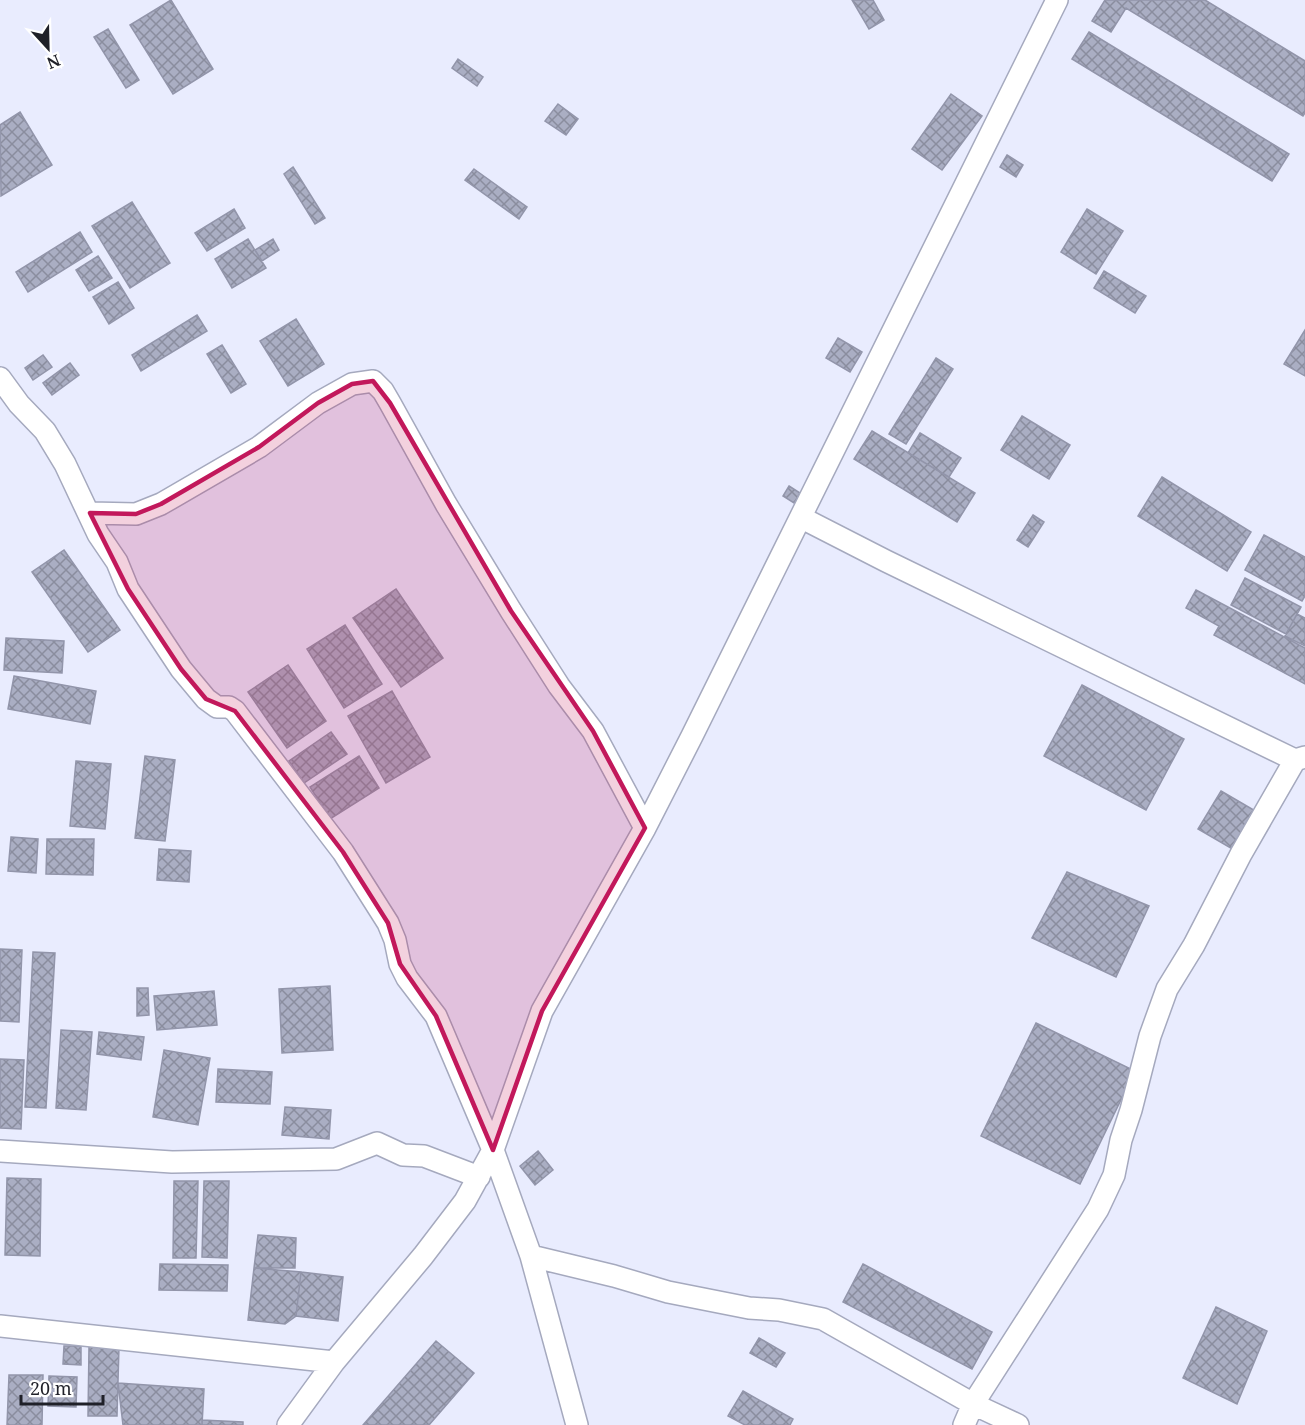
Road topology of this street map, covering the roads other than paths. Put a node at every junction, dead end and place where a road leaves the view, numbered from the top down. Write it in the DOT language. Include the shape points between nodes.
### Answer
graph roads {
  1 [pos="1057,0"];
  2 [pos="0,378"];
  3 [pos="90,513"];
  4 [pos="802,518"];
  5 [pos="1300,758"];
  6 [pos="645,828"];
  7 [pos="493,1150"];
  8 [pos="0,1151"];
  9 [pos="479,1177"];
  10 [pos="531,1256"];
  11 [pos="0,1326"];
  12 [pos="334,1362"];
  13 [pos="973,1404"];
  14 [pos="288,1425"];
  15 [pos="577,1425"];
  16 [pos="964,1425"];
  17 [pos="1018,1425"];
  1 -- 4 [label="street"];
  2 -- 3 [label="street" via="45,431"];
  3 -- 6 [label="street" via="136,514 161,504 259,447 318,403 352,384 373,381 383,391 511,611 593,731"];
  3 -- 7 [label="street" via="128,589 181,669 206,699 217,707 235,711 315,814 369,892 388,923 407,978 436,1016"];
  4 -- 5 [label="street"];
  4 -- 6 [label="street"];
  5 -- 13 [label="street" via="1241,854 1167,989 1150,1036 1114,1175 1098,1209"];
  6 -- 7 [label="street" via="542,1011"];
  7 -- 9 [label="street"];
  7 -- 10 [label="street"];
  8 -- 9 [label="street" via="172,1162 336,1159 377,1143 403,1155 424,1156"];
  9 -- 12 [label="street" via="423,1256"];
  10 -- 13 [label="street" via="668,1292 823,1319"];
  10 -- 15 [label="street"];
  11 -- 12 [label="street"];
  12 -- 14 [label="street"];
  13 -- 16 [label="street"];
  13 -- 17 [label="street"];
}
